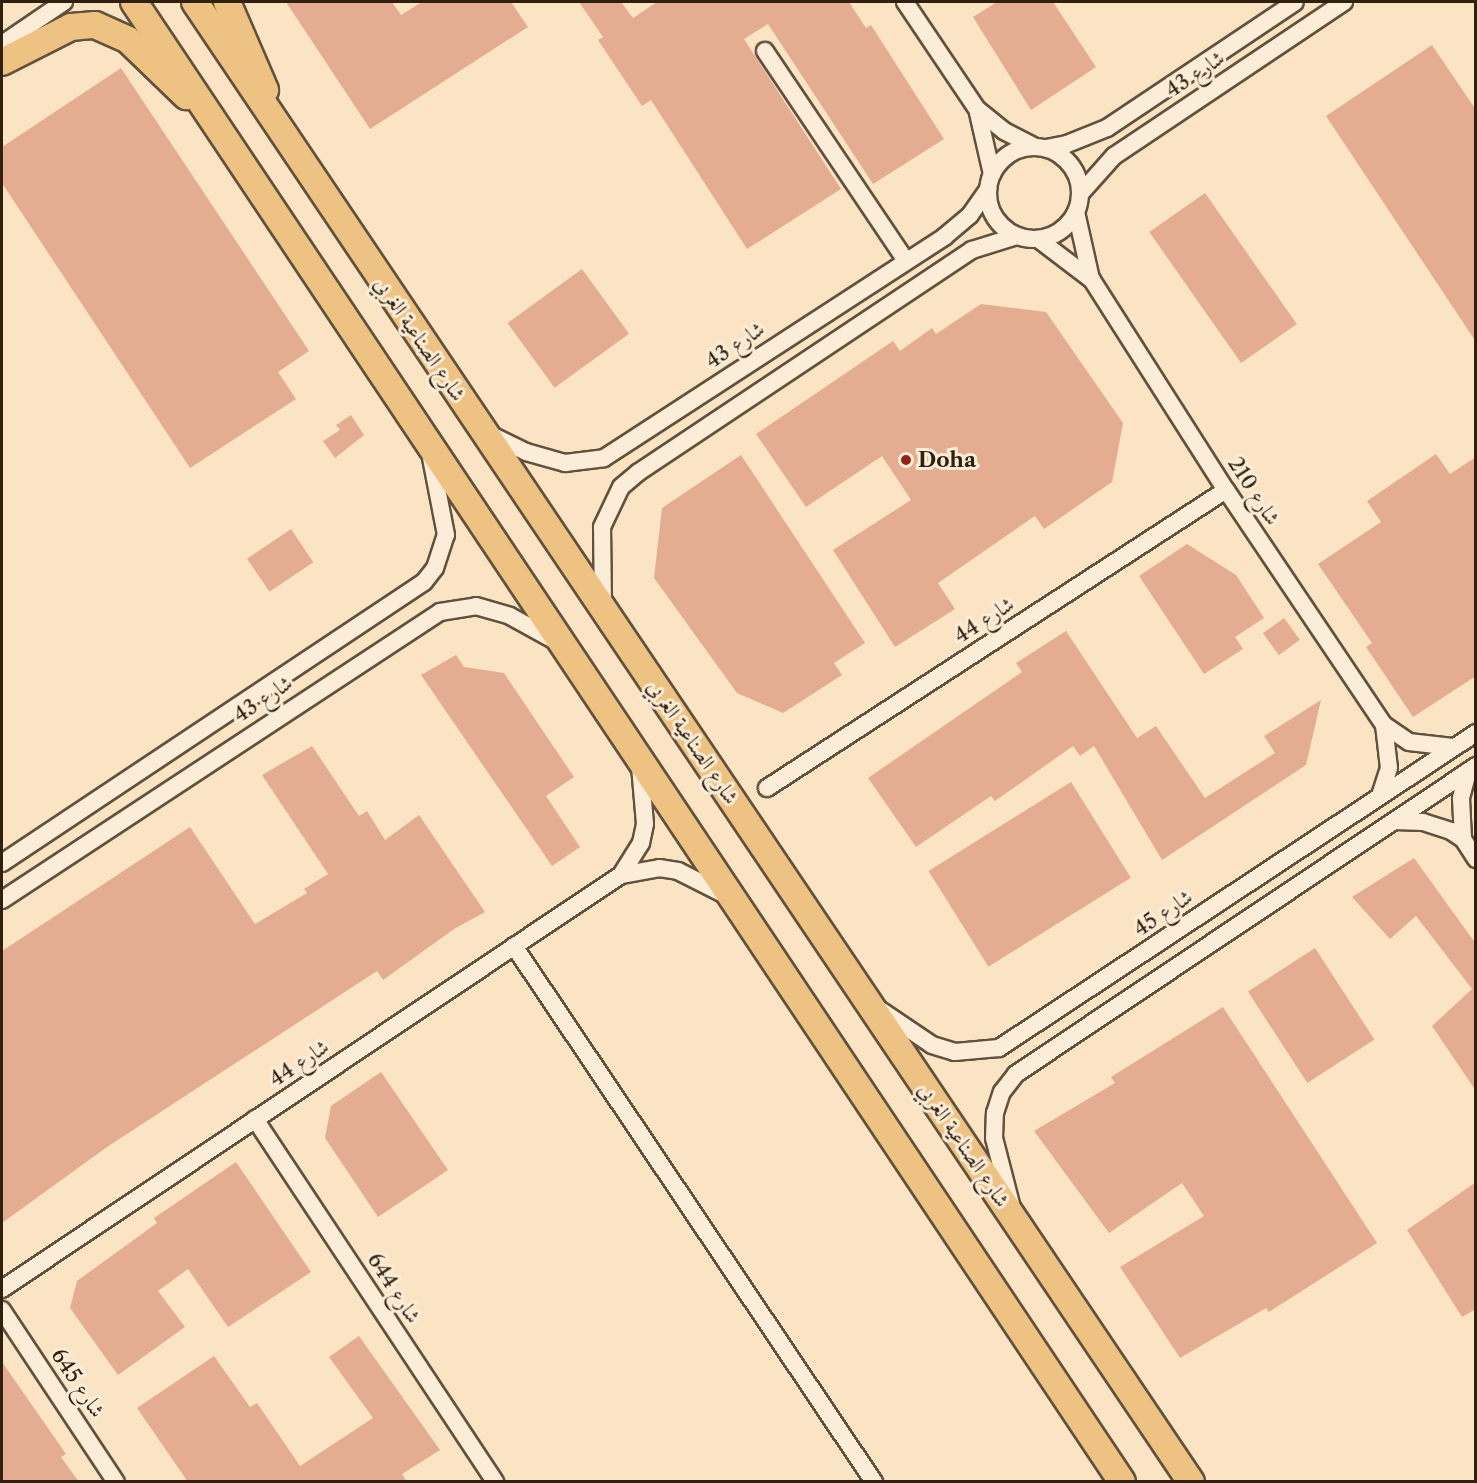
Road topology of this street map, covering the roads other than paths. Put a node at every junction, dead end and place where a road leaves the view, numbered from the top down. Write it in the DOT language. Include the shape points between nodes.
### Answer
graph roads {
  1 [pos="64,2"];
  2 [pos="134,2"];
  3 [pos="195,2"];
  4 [pos="227,2"];
  5 [pos="905,2"];
  6 [pos="1295,2"];
  7 [pos="1344,2"];
  8 [pos="2,44"];
  9 [pos="765,51"];
  10 [pos="2,62"];
  11 [pos="977,109"];
  12 [pos="207,112"];
  13 [pos="280,130"];
  14 [pos="1040,147"];
  15 [pos="990,181"];
  16 [pos="1081,193"];
  17 [pos="1076,212"];
  18 [pos="1017,236"];
  19 [pos="1038,239"];
  20 [pos="906,261"];
  21 [pos="1092,280"];
  22 [pos="483,432"];
  23 [pos="428,446"];
  24 [pos="1226,490"];
  25 [pos="603,608"];
  26 [pos="564,646"];
  27 [pos="1384,725"];
  28 [pos="1476,733"];
  29 [pos="1453,747"];
  30 [pos="638,754"];
  31 [pos="1472,769"];
  32 [pos="767,789"];
  33 [pos="1380,796"];
  34 [pos="1395,821"];
  35 [pos="1463,839"];
  36 [pos="1476,859"];
  37 [pos="2,863"];
  38 [pos="621,875"];
  39 [pos="2,900"];
  40 [pos="738,902"];
  41 [pos="514,946"];
  42 [pos="865,999"];
  43 [pos="255,1119"];
  44 [pos="1018,1225"];
  45 [pos="2,1289"];
  46 [pos="2,1310"];
  47 [pos="116,1482"];
  48 [pos="495,1482"];
  49 [pos="874,1482"];
  50 [pos="1122,1482"];
  51 [pos="1191,1482"];
  1 -- 8 [label="street"];
  2 -- 12 [label="main road"];
  3 -- 13 [label="main road, شارع الصناعية الغربي"];
  4 -- 13 [label="main road" via="250,48"];
  5 -- 11 [label="street"];
  6 -- 14 [label="street, شارع 43" via="1107,128"];
  7 -- 16 [label="street, شارع 43" via="1114,156"];
  9 -- 20 [label="street"];
  10 -- 12 [label="main road" via="64,30 95,25 128,40 158,72"];
  11 -- 14 [label="street" via="1004,131"];
  11 -- 15 [label="street" via="988,141"];
  12 -- 23 [label="main road"];
  13 -- 22 [label="main road, شارع الصناعية الغربي"];
  14 -- 15 [label="street" via="1005,157"];
  14 -- 16 [label="street" via="1071,165"];
  15 -- 18 [label="street" via="998,222"];
  15 -- 20 [label="street, شارع 43" via="958,226"];
  16 -- 17 [label="street"];
  17 -- 19 [label="street" via="1057,233"];
  17 -- 21 [label="street, شارع 210"];
  18 -- 19 [label="street"];
  18 -- 25 [label="street" via="972,250 621,487 602,527"];
  19 -- 21 [label="street, شارع 210"];
  20 -- 22 [label="street, شارع 43" via="604,458 585,463 555,461"];
  21 -- 24 [label="street, شارع 210"];
  22 -- 25 [label="main road, شارع الصناعية الغربي"];
  23 -- 26 [label="main road"];
  23 -- 37 [label="street, شارع 43" via="442,500 446,535 435,568 424,582"];
  24 -- 27 [label="street, شارع 210"];
  24 -- 32 [label="street, شارع 44"];
  25 -- 42 [label="main road, شارع الصناعية الغربي"];
  26 -- 30 [label="main road"];
  26 -- 39 [label="street, شارع 43" via="510,616 476,606 440,612"];
  27 -- 29 [label="street, شارع 210" via="1409,742"];
  27 -- 33 [label="street, شارع 210" via="1389,768"];
  28 -- 29 [label="street, شارع 45"];
  29 -- 33 [label="street, شارع 45"];
  30 -- 38 [label="street, شارع 44" via="645,824 641,843"];
  30 -- 40 [label="main road"];
  31 -- 34 [label="street"];
  31 -- 35 [label="street" via="1461,798"];
  33 -- 42 [label="street, شارع 45" via="999,1048 955,1052 932,1045"];
  34 -- 35 [label="street" via="1430,824"];
  34 -- 44 [label="street" via="1016,1074 1002,1092 995,1113 994,1138"];
  35 -- 36 [label="street"];
  38 -- 40 [label="street, شارع 44" via="659,868 678,871"];
  38 -- 41 [label="street, شارع 44"];
  40 -- 50 [label="main road"];
  41 -- 43 [label="street, شارع 44"];
  41 -- 49 [label="street"];
  42 -- 44 [label="main road, شارع الصناعية الغربي"];
  43 -- 45 [label="street, شارع 44"];
  43 -- 48 [label="street, شارع 644"];
  44 -- 51 [label="main road, شارع الصناعية الغربي"];
  46 -- 47 [label="street, شارع 645"];
}
